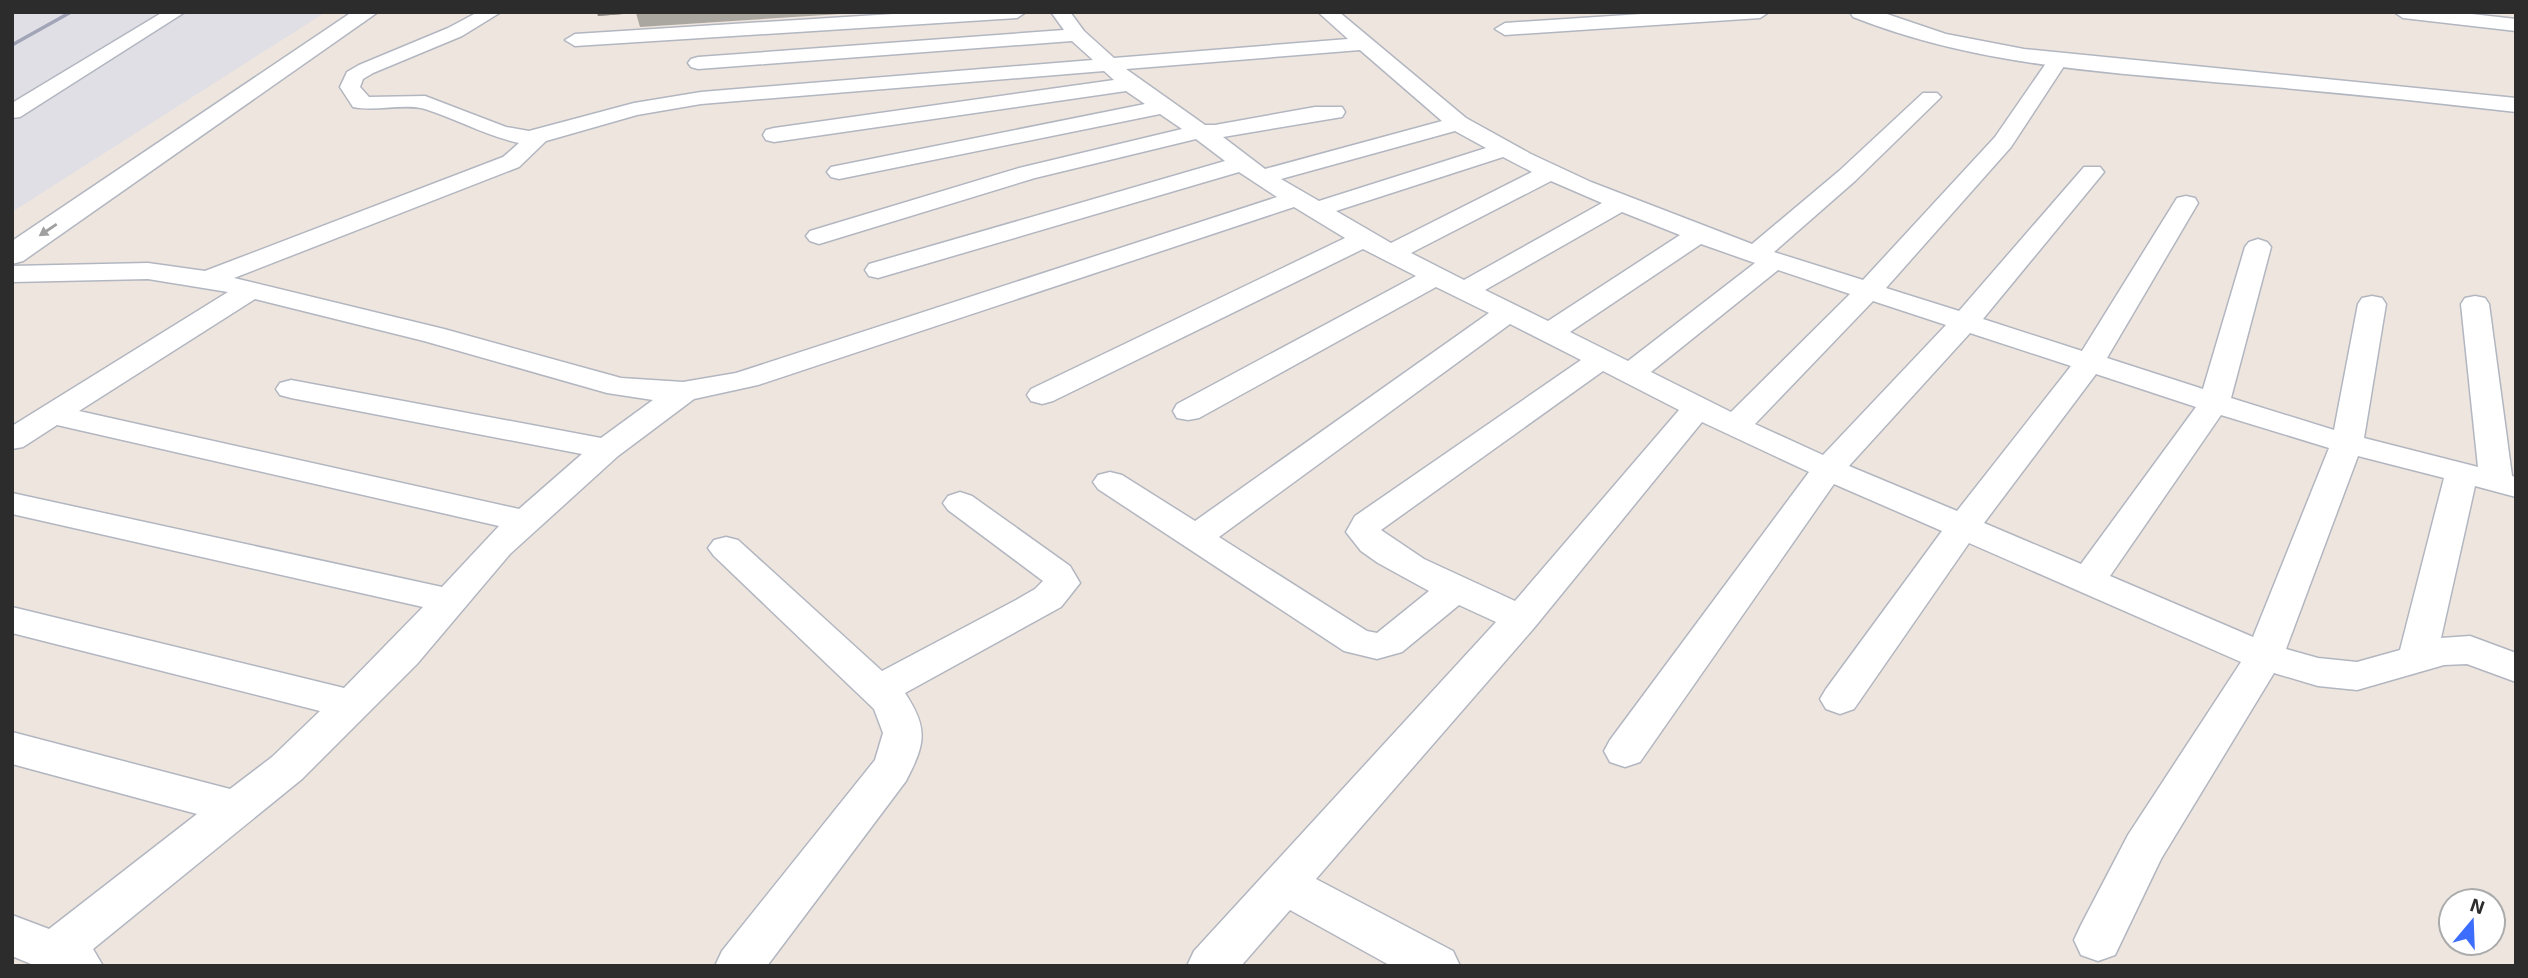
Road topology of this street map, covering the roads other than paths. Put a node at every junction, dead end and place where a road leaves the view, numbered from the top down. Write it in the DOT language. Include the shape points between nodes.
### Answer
graph roads {
  1 [pos="176,12"];
  2 [pos="343,12"];
  3 [pos="368,12"];
  4 [pos="492,12"];
  5 [pos="724,12"];
  6 [pos="1017,12"];
  7 [pos="1327,12"];
  8 [pos="1760,12"];
  9 [pos="1861,12"];
  10 [pos="2403,12"];
  11 [pos="606,21"];
  12 [pos="1068,23"];
  13 [pos="2516,25"];
  14 [pos="1505,29"];
  15 [pos="575,40"];
  16 [pos="1364,44"];
  17 [pos="2058,60"];
  18 [pos="698,63"];
  19 [pos="1105,63"];
  20 [pos="1130,84"];
  21 [pos="1930,97"];
  22 [pos="2516,105"];
  23 [pos="1162,107"];
  24 [pos="12,112"];
  25 [pos="1334,112"];
  26 [pos="1458,123"];
  27 [pos="1200,131"];
  28 [pos="774,135"];
  29 [pos="538,137"];
  30 [pos="1505,149"];
  31 [pos="1252,170"];
  32 [pos="839,172"];
  33 [pos="1551,172"];
  34 [pos="2092,172"];
  35 [pos="1620,203"];
  36 [pos="2186,203"];
  37 [pos="1306,204"];
  38 [pos="12,232"];
  39 [pos="1699,234"];
  40 [pos="819,236"];
  41 [pos="1378,246"];
  42 [pos="2258,247"];
  43 [pos="12,255"];
  44 [pos="1765,257"];
  45 [pos="878,270"];
  46 [pos="12,274"];
  47 [pos="1436,276"];
  48 [pos="207,279"];
  49 [pos="253,289"];
  50 [pos="1465,290"];
  51 [pos="1868,291"];
  52 [pos="2372,304"];
  53 [pos="2475,304"];
  54 [pos="1509,312"];
  55 [pos="1965,322"];
  56 [pos="1550,333"];
  57 [pos="1601,359"];
  58 [pos="2090,362"];
  59 [pos="1631,373"];
  60 [pos="291,389"];
  61 [pos="683,394"];
  62 [pos="1042,395"];
  63 [pos="2214,403"];
  64 [pos="1698,407"];
  65 [pos="1188,411"];
  66 [pos="53,415"];
  67 [pos="1735,425"];
  68 [pos="12,440"];
  69 [pos="2347,443"];
  70 [pos="607,449"];
  71 [pos="1828,468"];
  72 [pos="2461,474"];
  73 [pos="1110,482"];
  74 [pos="2506,485"];
  75 [pos="12,503"];
  76 [pos="960,503"];
  77 [pos="525,521"];
  78 [pos="1963,527"];
  79 [pos="1194,538"];
  80 [pos="726,548"];
  81 [pos="2088,582"];
  82 [pos="1457,588"];
  83 [pos="450,601"];
  84 [pos="1521,619"];
  85 [pos="12,620"];
  86 [pos="2264,657"];
  87 [pos="2417,659"];
  88 [pos="2516,668"];
  89 [pos="878,690"];
  90 [pos="1840,699"];
  91 [pos="353,705"];
  92 [pos="12,748"];
  93 [pos="1625,751"];
  94 [pos="237,808"];
  95 [pos="1284,884"];
  96 [pos="12,935"];
  97 [pos="2098,940"];
  98 [pos="67,959"];
  99 [pos="739,966"];
  100 [pos="1211,966"];
  101 [pos="1436,966"];
  1 -- 24 [label="street"];
  2 -- 38 [label="main road"];
  3 -- 43 [label="main road, one-way"];
  4 -- 29 [label="street" via="366,69 354,76 350,87 360,102 425,102 500,132"];
  5 -- 11 [label="street"];
  6 -- 15 [label="street"];
  7 -- 16 [label="street"];
  8 -- 14 [label="street"];
  9 -- 17 [label="main road" via="1937,40"];
  10 -- 13 [label="street"];
  12 -- 18 [label="street"];
  12 -- 19 [label="street"];
  16 -- 19 [label="street"];
  16 -- 26 [label="street"];
  17 -- 22 [label="main road"];
  17 -- 51 [label="street" via="2003,142"];
  19 -- 20 [label="street"];
  19 -- 29 [label="street" via="701,98 634,109"];
  20 -- 23 [label="street"];
  20 -- 28 [label="street"];
  21 -- 44 [label="street"];
  23 -- 27 [label="street"];
  23 -- 32 [label="street"];
  25 -- 27 [label="street"];
  26 -- 30 [label="street"];
  26 -- 31 [label="street"];
  27 -- 31 [label="street"];
  27 -- 40 [label="street" via="1027,173"];
  29 -- 48 [label="street" via="511,162"];
  30 -- 33 [label="street"];
  30 -- 37 [label="street"];
  31 -- 37 [label="street"];
  31 -- 45 [label="street"];
  33 -- 35 [label="street"];
  33 -- 41 [label="street"];
  34 -- 55 [label="street"];
  35 -- 39 [label="street"];
  35 -- 50 [label="street"];
  36 -- 58 [label="street"];
  37 -- 41 [label="street"];
  37 -- 61 [label="street" via="747,379"];
  39 -- 44 [label="street"];
  39 -- 56 [label="street"];
  41 -- 47 [label="street"];
  41 -- 62 [label="street"];
  42 -- 63 [label="street"];
  44 -- 51 [label="street"];
  44 -- 59 [label="street"];
  46 -- 48 [label="street" via="148,271"];
  47 -- 50 [label="street"];
  47 -- 65 [label="street"];
  48 -- 49 [label="street"];
  49 -- 61 [label="street" via="618,387"];
  49 -- 66 [label="street"];
  50 -- 54 [label="street"];
  51 -- 55 [label="street"];
  51 -- 67 [label="street"];
  52 -- 69 [label="street"];
  53 -- 74 [label="street"];
  54 -- 56 [label="street"];
  54 -- 79 [label="street"];
  55 -- 58 [label="street"];
  55 -- 71 [label="street"];
  56 -- 57 [label="street"];
  57 -- 59 [label="street"];
  57 -- 82 [label="street" via="1367,524 1363,532 1369,541"];
  58 -- 63 [label="street"];
  58 -- 78 [label="street"];
  59 -- 64 [label="street"];
  60 -- 70 [label="street"];
  61 -- 70 [label="street"];
  63 -- 69 [label="street"];
  63 -- 81 [label="street"];
  64 -- 67 [label="street"];
  64 -- 84 [label="street"];
  66 -- 68 [label="street"];
  66 -- 77 [label="street"];
  67 -- 71 [label="street"];
  69 -- 72 [label="street"];
  69 -- 86 [label="street"];
  70 -- 77 [label="street"];
  71 -- 78 [label="street"];
  71 -- 93 [label="street"];
  72 -- 74 [label="street"];
  72 -- 87 [label="street"];
  73 -- 79 [label="street"];
  75 -- 83 [label="street"];
  76 -- 89 [label="street" via="1057,574 1062,583 1048,598"];
  77 -- 83 [label="street"];
  78 -- 81 [label="street"];
  78 -- 90 [label="street"];
  79 -- 82 [label="street" via="1357,642 1377,646 1401,635"];
  80 -- 89 [label="street"];
  81 -- 86 [label="street"];
  82 -- 84 [label="street"];
  83 -- 91 [label="street"];
  84 -- 95 [label="street"];
  85 -- 91 [label="street"];
  86 -- 87 [label="street" via="2318,672 2357,676"];
  86 -- 97 [label="street" via="2144,848"];
  87 -- 88 [label="street" via="2470,650"];
  89 -- 99 [label="street" via="903,721 904,742 891,769"];
  91 -- 94 [label="street"];
  92 -- 94 [label="street"];
  94 -- 98 [label="street"];
  95 -- 100 [label="street"];
  95 -- 101 [label="street"];
  96 -- 98 [label="street"];
}
